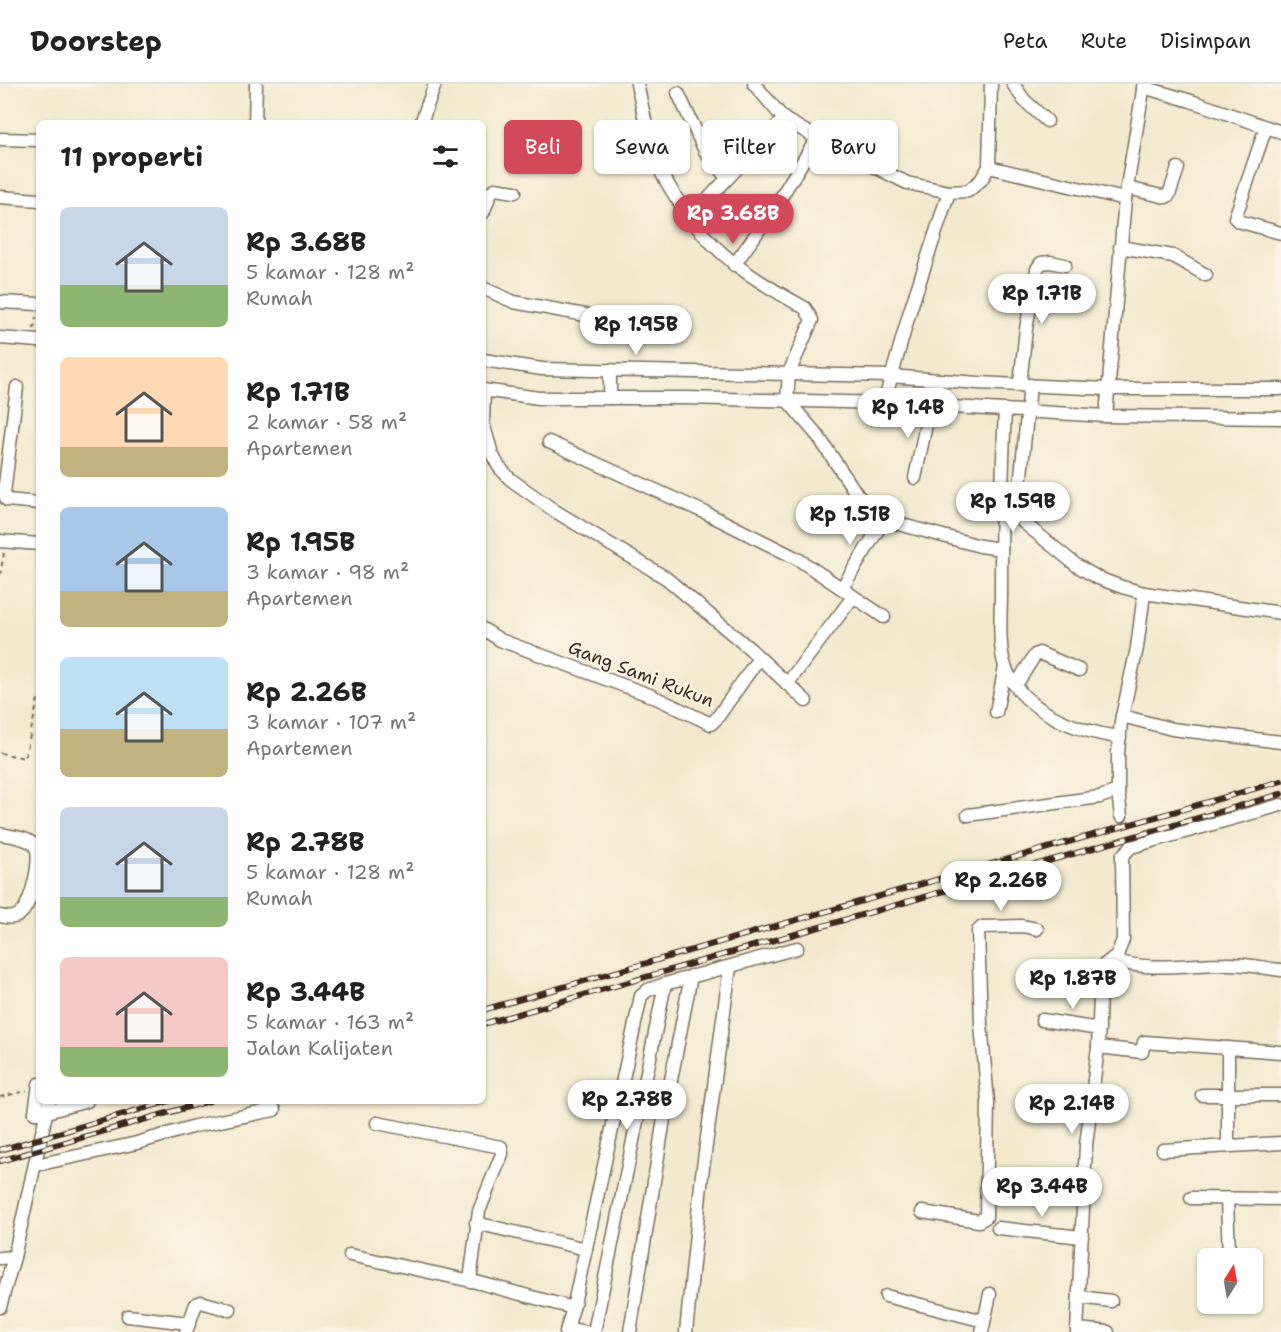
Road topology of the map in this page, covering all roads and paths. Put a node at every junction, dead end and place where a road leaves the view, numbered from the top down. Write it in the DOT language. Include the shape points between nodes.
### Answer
graph roads {
  1 [pos="256,84"];
  2 [pos="435,84"];
  3 [pos="637,84"];
  4 [pos="754,84"];
  5 [pos="991,84"];
  6 [pos="1013,84"];
  7 [pos="1143,86"];
  8 [pos="678,93"];
  9 [pos="784,119"];
  10 [pos="255,120"];
  11 [pos="422,120"];
  12 [pos="1047,121"];
  13 [pos="1266,127"];
  14 [pos="1281,132"];
  15 [pos="809,133"];
  16 [pos="0,139"];
  17 [pos="36,140"];
  18 [pos="809,151"];
  19 [pos="988,167"];
  20 [pos="1178,168"];
  21 [pos="889,174"];
  22 [pos="727,178"];
  23 [pos="515,192"];
  24 [pos="949,192"];
  25 [pos="1126,194"];
  26 [pos="0,197"];
  27 [pos="36,200"];
  28 [pos="486,205"];
  29 [pos="689,219"];
  30 [pos="1281,233"];
  31 [pos="1120,247"];
  32 [pos="734,265"];
  33 [pos="1065,265"];
  34 [pos="1206,275"];
  35 [pos="486,289"];
  36 [pos="0,302"];
  37 [pos="36,308"];
  38 [pos="618,321"];
  39 [pos="36,336"];
  40 [pos="0,338"];
  41 [pos="486,360"];
  42 [pos="890,378"];
  43 [pos="610,384"];
  44 [pos="788,386"];
  45 [pos="1027,386"];
  46 [pos="17,387"];
  47 [pos="1281,389"];
  48 [pos="486,390"];
  49 [pos="1108,392"];
  50 [pos="884,399"];
  51 [pos="930,405"];
  52 [pos="1028,408"];
  53 [pos="1005,410"];
  54 [pos="1106,414"];
  55 [pos="1281,418"];
  56 [pos="486,433"];
  57 [pos="549,442"];
  58 [pos="5,451"];
  59 [pos="915,478"];
  60 [pos="1011,494"];
  61 [pos="36,503"];
  62 [pos="884,520"];
  63 [pos="1012,523"];
  64 [pos="3,541"];
  65 [pos="36,544"];
  66 [pos="1001,549"];
  67 [pos="0,575"];
  68 [pos="842,588"];
  69 [pos="1139,592"];
  70 [pos="853,597"];
  71 [pos="1281,614"];
  72 [pos="884,617"];
  73 [pos="486,631"];
  74 [pos="759,658"];
  75 [pos="1005,667"];
  76 [pos="1079,670"];
  77 [pos="1019,680"];
  78 [pos="787,684"];
  79 [pos="806,701"];
  80 [pos="36,708"];
  81 [pos="996,712"];
  82 [pos="1117,729"];
  83 [pos="1281,742"];
  84 [pos="0,753"];
  85 [pos="1109,793"];
  86 [pos="1281,805"];
  87 [pos="968,815"];
  88 [pos="1121,816"];
  89 [pos="0,834"];
  90 [pos="36,848"];
  91 [pos="35,894"];
  92 [pos="0,916"];
  93 [pos="1037,928"];
  94 [pos="797,948"];
  95 [pos="1113,960"];
  96 [pos="730,967"];
  97 [pos="1281,970"];
  98 [pos="691,976"];
  99 [pos="665,984"];
  100 [pos="1042,1020"];
  101 [pos="1099,1029"];
  102 [pos="1098,1047"];
  103 [pos="1228,1048"];
  104 [pos="1281,1052"];
  105 [pos="36,1087"];
  106 [pos="1202,1095"];
  107 [pos="1228,1095"];
  108 [pos="1281,1095"];
  109 [pos="0,1097"];
  110 [pos="74,1104"];
  111 [pos="274,1110"];
  112 [pos="44,1111"];
  113 [pos="377,1123"];
  114 [pos="1281,1143"];
  115 [pos="1228,1145"];
  116 [pos="1163,1149"];
  117 [pos="36,1165"];
  118 [pos="987,1181"];
  119 [pos="1084,1190"];
  120 [pos="1191,1198"];
  121 [pos="1227,1199"];
  122 [pos="1281,1199"];
  123 [pos="921,1212"];
  124 [pos="476,1223"];
  125 [pos="998,1228"];
  126 [pos="1082,1237"];
  127 [pos="1229,1248"];
  128 [pos="586,1249"];
  129 [pos="350,1255"];
  130 [pos="14,1257"];
  131 [pos="0,1258"];
  132 [pos="470,1281"];
  133 [pos="990,1294"];
  134 [pos="886,1296"];
  135 [pos="1079,1297"];
  136 [pos="1111,1300"];
  137 [pos="0,1307"];
  138 [pos="573,1308"];
  139 [pos="230,1310"];
  140 [pos="128,1316"];
  141 [pos="983,1327"];
  142 [pos="187,1328"];
  143 [pos="566,1330"];
  144 [pos="1077,1330"];
  145 [pos="586,1332"];
  146 [pos="594,1332"];
  147 [pos="630,1332"];
  148 [pos="686,1332"];
  149 [pos="1108,1332"];
  1 -- 10 [label="street"];
  2 -- 11 [label="street"];
  3 -- 29 [label="street" via="656,161"];
  4 -- 9 [label="street"];
  5 -- 19 [label="street"];
  6 -- 12 [label="street"];
  7 -- 13 [label="street"];
  7 -- 25 [label="street"];
  8 -- 22 [label="street" via="705,151"];
  9 -- 15 [label="street"];
  9 -- 22 [label="street"];
  13 -- 14 [label="street"];
  13 -- 30 [label="street" via="1235,218"];
  16 -- 17 [label="street"];
  18 -- 32 [label="street"];
  19 -- 24 [label="street" via="968,191"];
  19 -- 25 [label="street"];
  20 -- 25 [label="street" via="1166,197"];
  21 -- 24 [label="street" via="907,183"];
  22 -- 29 [label="street"];
  23 -- 28 [label="street" via="495,189"];
  24 -- 42 [label="street"];
  25 -- 31 [label="street"];
  26 -- 27 [label="street"];
  29 -- 32 [label="street"];
  31 -- 34 [label="street" via="1173,256"];
  31 -- 49 [label="street"];
  32 -- 44 [label="street" via="805,308 811,316"];
  33 -- 45 [label="street" via="1050,262 1037,268 1026,329"];
  35 -- 38 [label="street" via="514,302"];
  36 -- 37 [label="street"];
  39 -- 40 [label="street"];
  41 -- 43 [label="street"];
  42 -- 44 [label="street"];
  42 -- 45 [label="street"];
  42 -- 50 [label="street"];
  43 -- 44 [label="street"];
  43 -- 44 [label="street"];
  43 -- 48 [label="street" via="539,398"];
  44 -- 50 [label="street"];
  44 -- 62 [label="street" via="858,496"];
  45 -- 49 [label="street"];
  45 -- 52 [label="street"];
  46 -- 58 [label="street"];
  47 -- 49 [label="street"];
  49 -- 54 [label="street"];
  50 -- 51 [label="street"];
  51 -- 53 [label="street"];
  51 -- 59 [label="street"];
  52 -- 53 [label="street"];
  52 -- 54 [label="street"];
  52 -- 60 [label="street"];
  53 -- 60 [label="street"];
  54 -- 55 [label="street"];
  56 -- 74 [label="street" via="492,454 510,479 666,578"];
  57 -- 68 [label="street" via="706,513 798,559"];
  58 -- 61 [label="street" via="7,500"];
  60 -- 63 [label="street"];
  60 -- 63 [label="street" via="1020,511"];
  62 -- 66 [label="street"];
  62 -- 68 [label="street"];
  63 -- 66 [label="street"];
  63 -- 69 [label="street" via="1098,578"];
  64 -- 65 [label="street"];
  64 -- 67 [label="path"];
  66 -- 75 [label="street"];
  68 -- 70 [label="street"];
  69 -- 71 [label="street"];
  69 -- 82 [label="street" via="1137,648"];
  70 -- 72 [label="street"];
  70 -- 78 [label="street"];
  73 -- 74 [label="street, Gang Sami Rukun" via="500,640 652,696 711,724"];
  74 -- 78 [label="street"];
  75 -- 77 [label="street"];
  75 -- 81 [label="street"];
  76 -- 77 [label="street" via="1039,653"];
  77 -- 82 [label="street" via="1029,701 1048,715"];
  78 -- 79 [label="street"];
  80 -- 84 [label="path" via="25,758"];
  82 -- 83 [label="street" via="1172,729"];
  82 -- 85 [label="street"];
  85 -- 87 [label="street"];
  85 -- 88 [label="street"];
  86 -- 95 [label="street" via="1131,847 1122,856 1123,940"];
  89 -- 90 [label="street" via="27,840"];
  91 -- 92 [label="street" via="21,913 13,918"];
  93 -- 118 [label="street" via="982,927 978,931 988,1102"];
  94 -- 96 [label="street"];
  95 -- 97 [label="street" via="1148,966 1225,964"];
  95 -- 101 [label="street" via="1101,970"];
  96 -- 98 [label="street"];
  96 -- 148 [label="street"];
  98 -- 99 [label="street"];
  98 -- 147 [label="street"];
  99 -- 128 [label="street" via="641,996"];
  99 -- 146 [label="street"];
  100 -- 101 [label="street"];
  101 -- 102 [label="street"];
  102 -- 103 [label="street" via="1142,1052 1144,1042"];
  102 -- 119 [label="street"];
  103 -- 104 [label="street"];
  103 -- 107 [label="street"];
  105 -- 109 [label="path"];
  106 -- 107 [label="street"];
  107 -- 108 [label="street"];
  107 -- 115 [label="street"];
  110 -- 112 [label="street"];
  111 -- 117 [label="street"];
  112 -- 117 [label="street"];
  113 -- 124 [label="street" via="501,1147 502,1154"];
  114 -- 115 [label="street"];
  115 -- 116 [label="street"];
  117 -- 130 [label="street"];
  118 -- 119 [label="street"];
  118 -- 123 [label="street" via="986,1217 982,1221"];
  119 -- 126 [label="street"];
  120 -- 121 [label="street"];
  121 -- 122 [label="street"];
  121 -- 127 [label="street"];
  124 -- 128 [label="street"];
  124 -- 132 [label="street"];
  125 -- 126 [label="street"];
  126 -- 135 [label="street"];
  128 -- 138 [label="street"];
  129 -- 132 [label="street"];
  130 -- 131 [label="street"];
  130 -- 137 [label="street"];
  132 -- 138 [label="street"];
  133 -- 141 [label="street"];
  134 -- 141 [label="street"];
  135 -- 136 [label="street"];
  135 -- 144 [label="street"];
  138 -- 143 [label="street"];
  139 -- 142 [label="street" via="196,1304"];
  140 -- 142 [label="street"];
  143 -- 145 [label="street"];
  144 -- 149 [label="street"];
}
